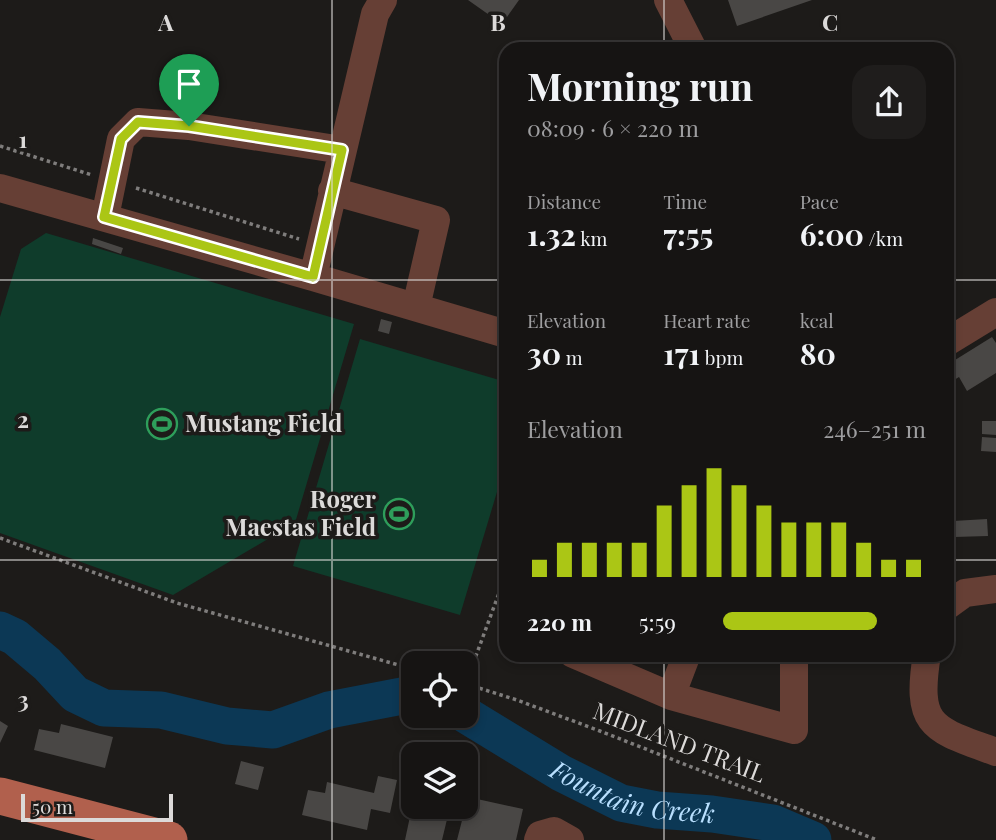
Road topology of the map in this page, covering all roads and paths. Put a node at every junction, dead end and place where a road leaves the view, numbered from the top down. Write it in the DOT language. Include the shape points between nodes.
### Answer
graph roads {
  1 [pos="383,0"];
  2 [pos="668,0"];
  3 [pos="689,42"];
  4 [pos="0,146"];
  5 [pos="342,150"];
  6 [pos="112,181"];
  7 [pos="0,188"];
  8 [pos="332,191"];
  9 [pos="104,217"];
  10 [pos="320,243"];
  11 [pos="313,277"];
  12 [pos="416,307"];
  13 [pos="996,312"];
  14 [pos="499,332"];
  15 [pos="954,338"];
  16 [pos="0,538"];
  17 [pos="996,589"];
  18 [pos="499,593"];
  19 [pos="954,601"];
  20 [pos="478,651"];
  21 [pos="592,662"];
  22 [pos="684,662"];
  23 [pos="794,662"];
  24 [pos="926,662"];
  25 [pos="401,666"];
  26 [pos="478,687"];
  27 [pos="671,696"];
  28 [pos="996,752"];
  29 [pos="0,796"];
  30 [pos="169,840"];
  31 [pos="538,840"];
  32 [pos="570,840"];
  33 [pos="877,840"];
  1 -- 5 [label="street" via="375,14"];
  2 -- 3 [label="street"];
  4 -- 6 [label="path"];
  5 -- 6 [label="street" via="138,122 121,139"];
  5 -- 8 [label="street"];
  6 -- 9 [label="street"];
  6 -- 10 [label="path"];
  7 -- 9 [label="street"];
  8 -- 10 [label="street"];
  8 -- 12 [label="street" via="436,220"];
  9 -- 11 [label="street"];
  10 -- 11 [label="street"];
  11 -- 12 [label="street"];
  12 -- 14 [label="street"];
  13 -- 15 [label="street"];
  16 -- 25 [label="path" via="177,603"];
  17 -- 19 [label="street" via="965,593"];
  18 -- 20 [label="path"];
  21 -- 27 [label="street"];
  22 -- 27 [label="street"];
  23 -- 27 [label="street" via="794,730"];
  24 -- 28 [label="street" via="922,691 931,720 953,737"];
  26 -- 33 [label="path, MIDLAND TRAIL"];
  29 -- 30 [label="main road"];
  31 -- 32 [label="street" via="554,831"];
}
